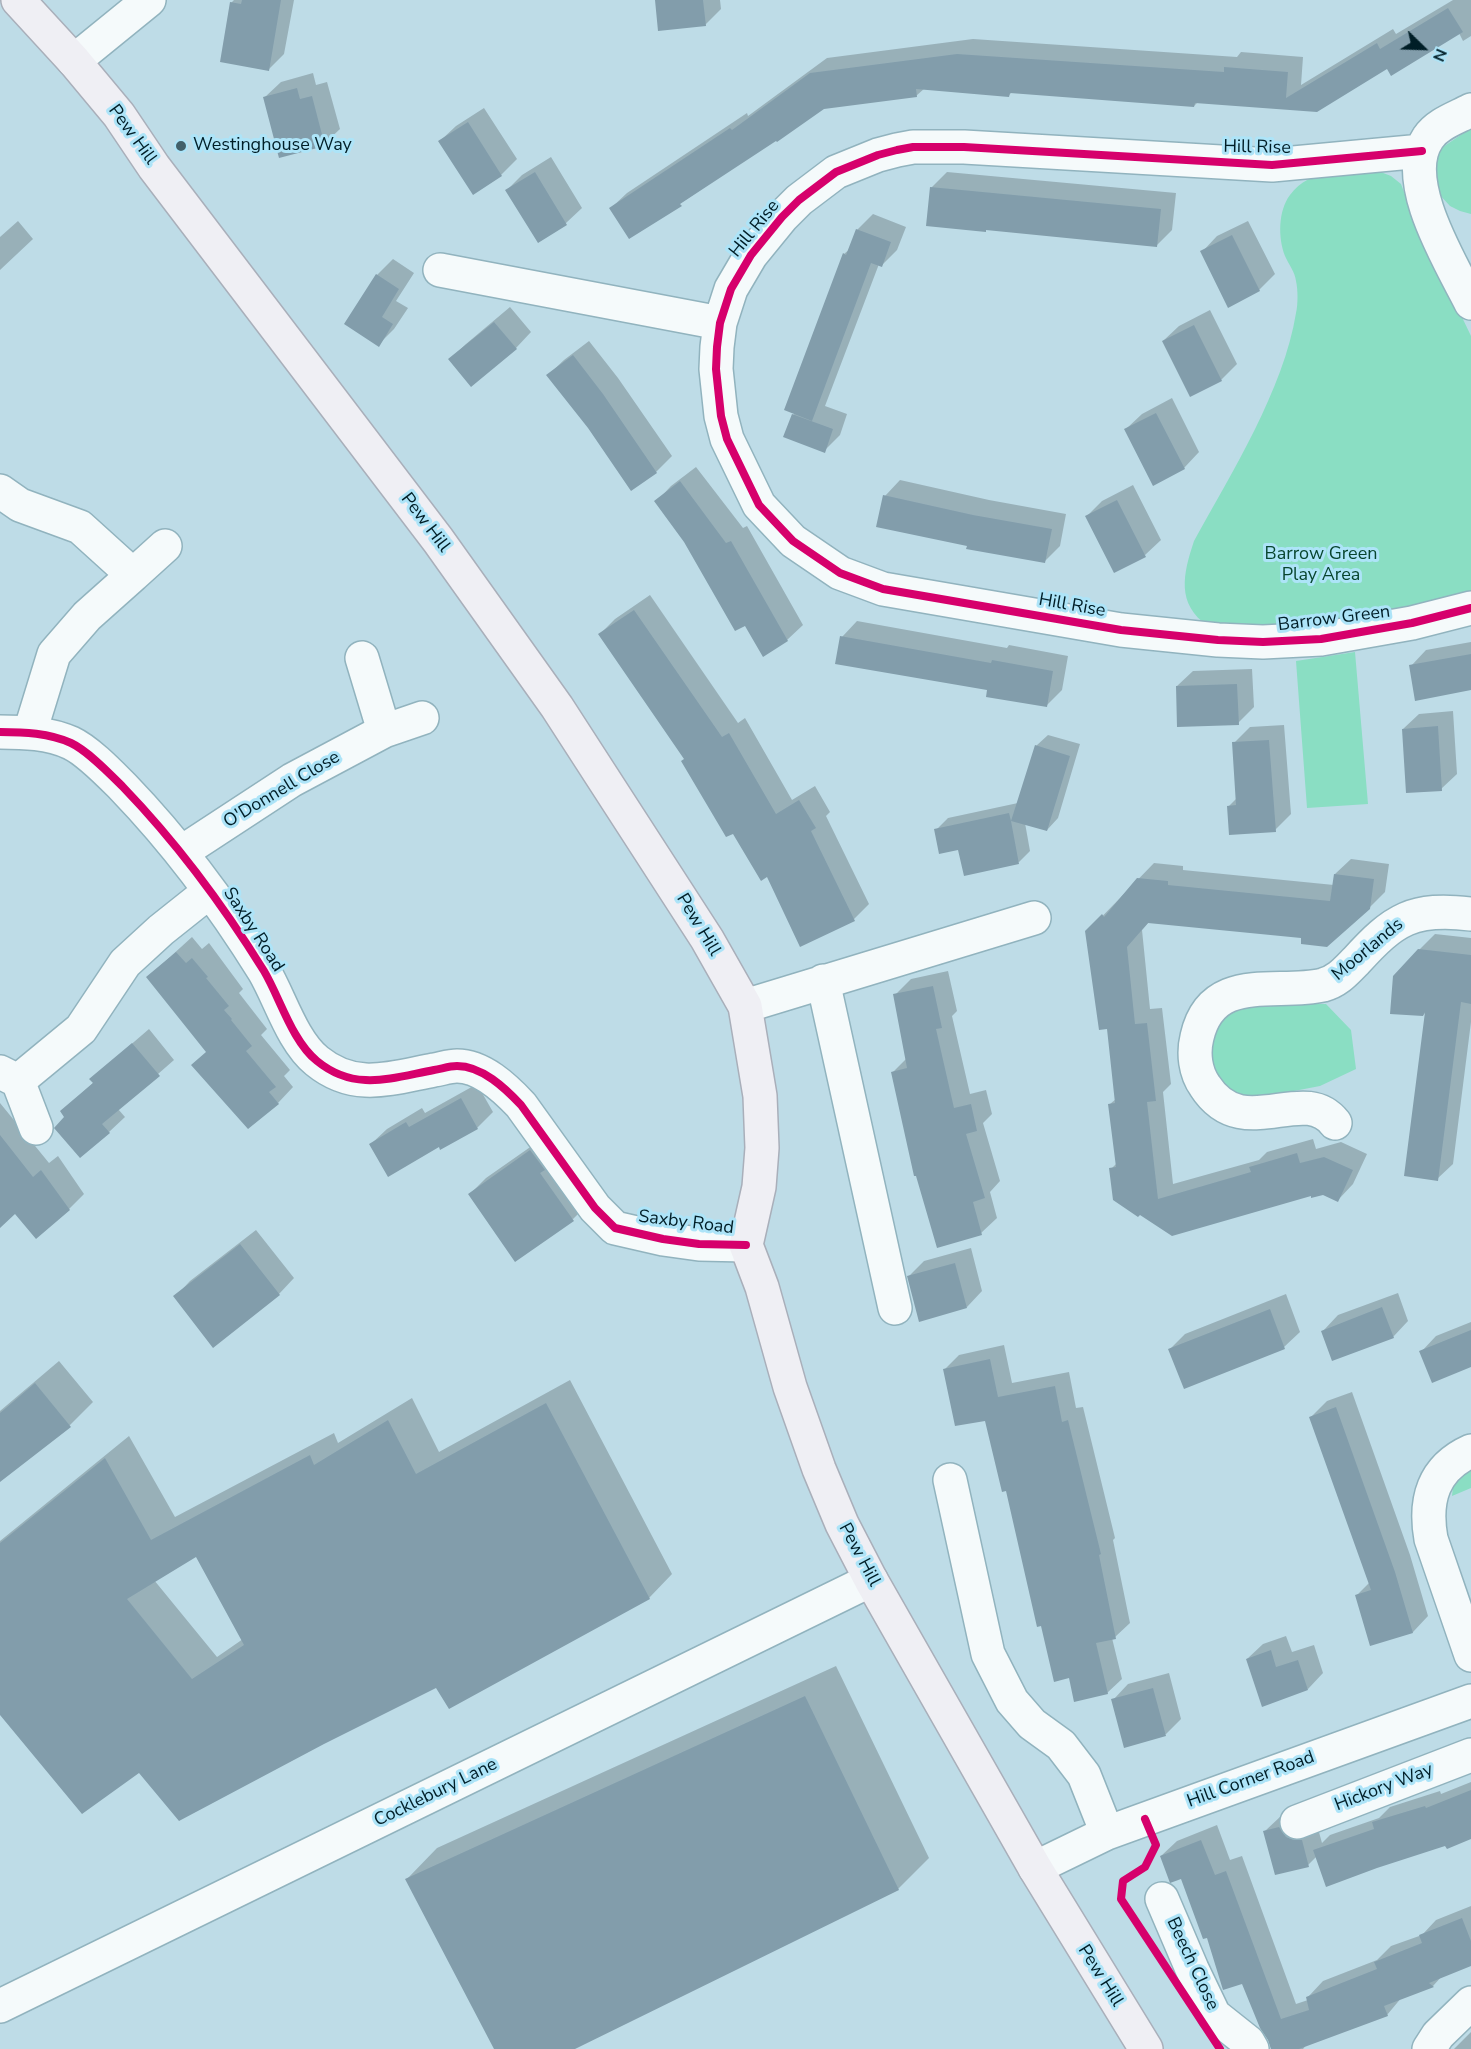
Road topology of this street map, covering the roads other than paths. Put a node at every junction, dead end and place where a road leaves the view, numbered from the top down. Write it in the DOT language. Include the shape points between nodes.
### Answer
graph roads {
  1 [pos="18,0"];
  2 [pos="149,0"];
  3 [pos="74,61"];
  4 [pos="1471,110"];
  5 [pos="1422,151"];
  6 [pos="1459,247"];
  7 [pos="440,270"];
  8 [pos="1471,303"];
  9 [pos="720,323"];
  10 [pos="0,491"];
  11 [pos="165,546"];
  12 [pos="133,575"];
  13 [pos="1471,608"];
  14 [pos="1162,634"];
  15 [pos="362,658"];
  16 [pos="422,718"];
  17 [pos="384,731"];
  18 [pos="15,732"];
  19 [pos="183,852"];
  20 [pos="210,891"];
  21 [pos="1471,914"];
  22 [pos="1035,918"];
  23 [pos="823,981"];
  24 [pos="745,1006"];
  25 [pos="9,1077"];
  26 [pos="1335,1123"];
  27 [pos="36,1128"];
  28 [pos="746,1245"];
  29 [pos="896,1308"];
  30 [pos="1471,1451"];
  31 [pos="950,1480"];
  32 [pos="872,1580"];
  33 [pos="1471,1655"];
  34 [pos="1471,1701"];
  35 [pos="1471,1755"];
  36 [pos="1297,1822"];
  37 [pos="1107,1833"];
  38 [pos="1035,1868"];
  39 [pos="1162,1899"];
  40 [pos="1471,2003"];
  41 [pos="0,2006"];
  42 [pos="1146,2049"];
  43 [pos="1252,2049"];
  44 [pos="1430,2049"];
  1 -- 3 [label="main road, Pew Hill"];
  2 -- 3 [label="street"];
  3 -- 24 [label="main road, Pew Hill" via="119,115 154,167 438,540 544,688 647,843"];
  4 -- 5 [label="street" via="1437,128"];
  5 -- 6 [label="street" via="1421,190"];
  5 -- 9 [label="street, Hill Rise" via="1272,165 964,147 897,150 836,172 793,206 766,235 739,274"];
  6 -- 8 [label="street"];
  7 -- 9 [label="street"];
  9 -- 14 [label="street, Hill Rise" via="717,380 727,439 759,505 802,547 840,573 883,589"];
  10 -- 12 [label="street" via="20,505 80,527"];
  11 -- 12 [label="street"];
  12 -- 18 [label="street" via="87,616 54,654"];
  13 -- 14 [label="street, Barrow Green" via="1321,639 1229,641"];
  15 -- 17 [label="street"];
  16 -- 17 [label="street, O'Donnell Close"];
  17 -- 19 [label="street, O'Donnell Close" via="292,780"];
  18 -- 19 [label="street, Saxby Road" via="72,743 106,770"];
  19 -- 20 [label="street, Saxby Road"];
  20 -- 25 [label="street" via="125,963 81,1029"];
  20 -- 28 [label="street, Saxby Road" via="264,972 302,1044 328,1068 362,1081 458,1066 476,1071 508,1090 595,1208 615,1228 699,1244"];
  21 -- 26 [label="street, Moorlands" via="1438,912 1408,917 1381,935 1335,981 1304,988 1242,990 1219,1000 1205,1016 1196,1041 1196,1064 1203,1084 1216,1099 1233,1109 1254,1113 1317,1109"];
  22 -- 23 [label="street"];
  23 -- 24 [label="street"];
  23 -- 29 [label="street"];
  24 -- 28 [label="main road, Pew Hill" via="760,1096 762,1148 759,1187"];
  25 -- 27 [label="street"];
  28 -- 32 [label="main road, Pew Hill" via="819,1469"];
  30 -- 33 [label="street" via="1456,1458 1435,1483 1428,1521"];
  31 -- 37 [label="street" via="988,1654 1012,1701 1032,1724 1061,1745 1084,1775"];
  32 -- 38 [label="main road, Pew Hill"];
  32 -- 41 [label="street, Cocklebury Lane"];
  34 -- 37 [label="street, Hill Corner Road"];
  35 -- 36 [label="street, Hickory Way"];
  37 -- 38 [label="street, Hill Corner Road"];
  38 -- 42 [label="main road, Pew Hill"];
  39 -- 43 [label="street, Beech Close" via="1214,2015"];
  40 -- 44 [label="street" via="1438,2035"];
}
